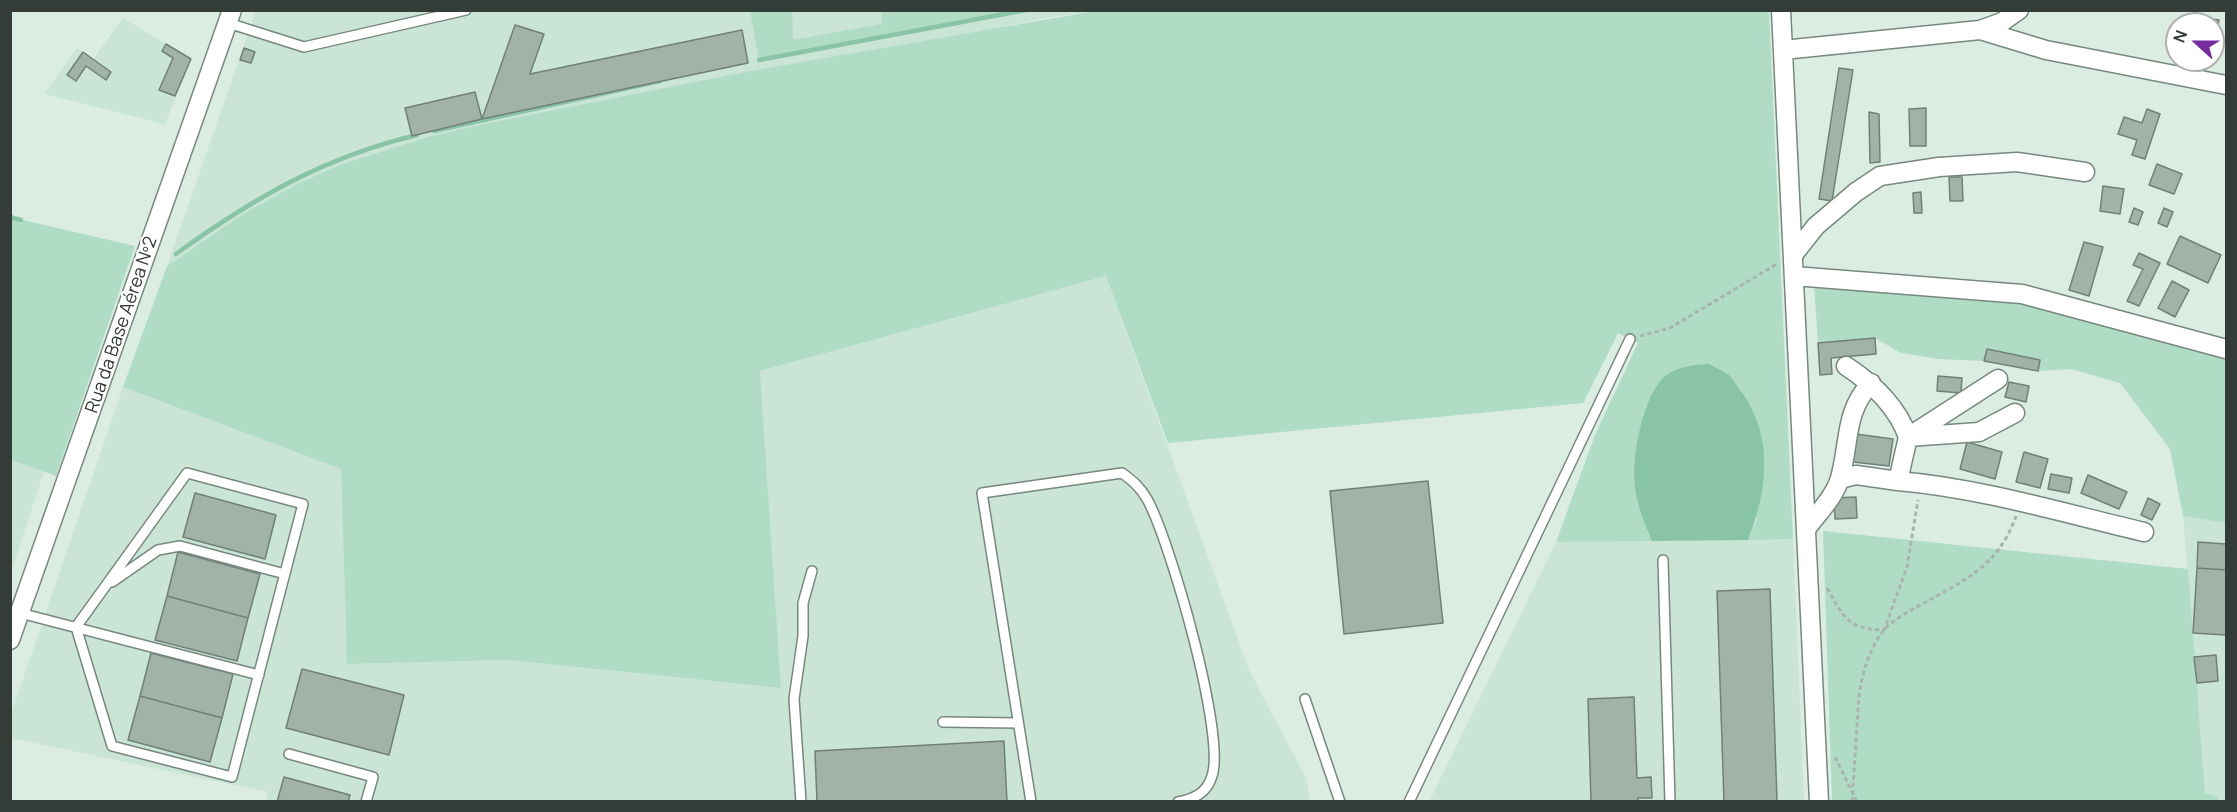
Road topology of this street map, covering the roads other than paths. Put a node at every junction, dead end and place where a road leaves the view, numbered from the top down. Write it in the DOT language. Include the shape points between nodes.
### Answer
graph roads {
  1 [pos="466,10"];
  2 [pos="1781,10"];
  3 [pos="2019,10"];
  4 [pos="230,17"];
  5 [pos="1980,30"];
  6 [pos="1783,50"];
  7 [pos="2226,85"];
  8 [pos="2085,172"];
  9 [pos="1793,255"];
  10 [pos="1794,276"];
  11 [pos="1630,339"];
  12 [pos="2226,349"];
  13 [pos="1846,366"];
  14 [pos="1998,380"];
  15 [pos="1871,382"];
  16 [pos="2015,413"];
  17 [pos="1908,437"];
  18 [pos="1840,479"];
  19 [pos="1898,482"];
  20 [pos="1807,528"];
  21 [pos="2144,532"];
  22 [pos="1663,560"];
  23 [pos="812,571"];
  24 [pos="285,574"];
  25 [pos="104,588"];
  26 [pos="20,613"];
  27 [pos="76,627"];
  28 [pos="10,640"];
  29 [pos="259,675"];
  30 [pos="1305,699"];
  31 [pos="943,722"];
  32 [pos="1018,723"];
  33 [pos="289,754"];
  34 [pos="366,801"];
  35 [pos="801,801"];
  36 [pos="1030,801"];
  37 [pos="1178,801"];
  38 [pos="1340,801"];
  39 [pos="1409,801"];
  40 [pos="1670,801"];
  41 [pos="1819,801"];
  1 -- 4 [label="lane" via="304,47"];
  2 -- 6 [label="street"];
  3 -- 5 [label="street"];
  4 -- 26 [label="street, Rua da Base Aérea Nº2"];
  5 -- 6 [label="street"];
  5 -- 7 [label="street" via="2046,50"];
  6 -- 9 [label="street"];
  8 -- 9 [label="street" via="2017,162 1880,176 1816,226"];
  9 -- 10 [label="street"];
  10 -- 12 [label="street" via="2022,294"];
  10 -- 20 [label="street"];
  11 -- 39 [label="lane"];
  13 -- 15 [label="street"];
  14 -- 17 [label="street"];
  15 -- 17 [label="street" via="1904,423"];
  15 -- 18 [label="street" via="1858,397 1849,424"];
  16 -- 17 [label="street" via="1979,432"];
  17 -- 19 [label="street"];
  18 -- 19 [label="street" via="1856,475"];
  18 -- 20 [label="street"];
  19 -- 21 [label="street" via="2020,503"];
  20 -- 41 [label="street"];
  22 -- 40 [label="lane"];
  23 -- 35 [label="lane" via="803,603 803,636 794,699"];
  24 -- 25 [label="lane" via="180,546 158,550"];
  24 -- 25 [label="lane" via="303,504 187,473"];
  24 -- 29 [label="lane"];
  25 -- 27 [label="lane"];
  26 -- 27 [label="lane"];
  26 -- 28 [label="street, Rua da Base Aérea Nº2"];
  27 -- 29 [label="lane"];
  27 -- 29 [label="lane" via="112,747 232,777"];
  30 -- 38 [label="lane"];
  31 -- 32 [label="lane"];
  32 -- 36 [label="lane"];
  32 -- 37 [label="lane" via="982,493 1122,473 1137,483 1162,534 1184,602 1210,718 1213,775 1206,789 1195,798"];
  33 -- 34 [label="lane" via="373,777"];
}
